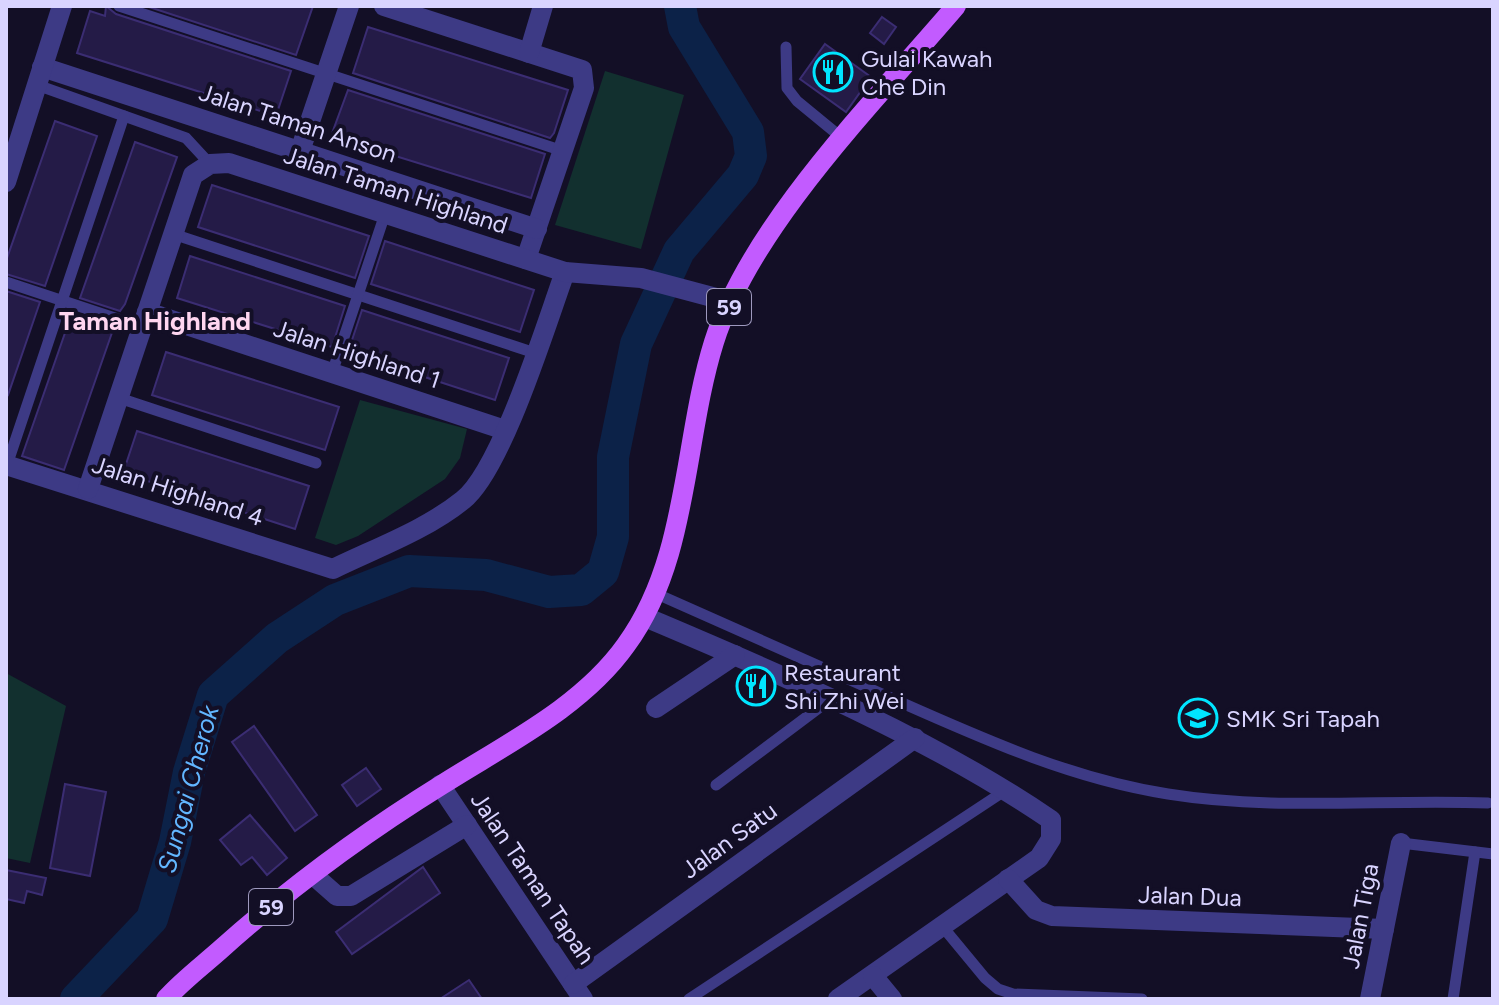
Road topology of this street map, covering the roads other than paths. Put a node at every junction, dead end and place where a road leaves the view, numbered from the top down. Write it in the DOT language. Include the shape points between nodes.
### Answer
graph roads {
  1 [pos="62,6"];
  2 [pos="119,6"];
  3 [pos="349,6"];
  4 [pos="384,6"];
  5 [pos="543,6"];
  6 [pos="956,6"];
  7 [pos="786,47"];
  8 [pos="529,53"];
  9 [pos="326,74"];
  10 [pos="40,76"];
  11 [pos="124,116"];
  12 [pos="842,138"];
  13 [pos="300,151"];
  14 [pos="563,151"];
  15 [pos="210,164"];
  16 [pos="6,182"];
  17 [pos="385,214"];
  18 [pos="537,229"];
  19 [pos="173,234"];
  20 [pos="526,259"];
  21 [pos="565,272"];
  22 [pos="6,282"];
  23 [pos="358,295"];
  24 [pos="62,301"];
  25 [pos="731,302"];
  26 [pos="144,320"];
  27 [pos="535,353"];
  28 [pos="332,373"];
  29 [pos="119,398"];
  30 [pos="505,430"];
  31 [pos="316,463"];
  32 [pos="7,465"];
  33 [pos="88,489"];
  34 [pos="657,594"];
  35 [pos="645,617"];
  36 [pos="735,655"];
  37 [pos="832,698"];
  38 [pos="656,708"];
  39 [pos="915,738"];
  40 [pos="440,785"];
  41 [pos="716,785"];
  42 [pos="1007,790"];
  43 [pos="1488,803"];
  44 [pos="467,825"];
  45 [pos="1401,843"];
  46 [pos="1475,852"];
  47 [pos="1493,854"];
  48 [pos="312,874"];
  49 [pos="1008,879"];
  50 [pos="942,926"];
  51 [pos="1384,929"];
  52 [pos="873,976"];
  53 [pos="578,992"];
  54 [pos="166,999"];
  55 [pos="689,999"];
  56 [pos="838,999"];
  57 [pos="892,999"];
  58 [pos="1142,999"];
  59 [pos="1370,999"];
  60 [pos="1453,999"];
  1 -- 10 [label="street"];
  2 -- 9 [label="lane"];
  3 -- 9 [label="street"];
  4 -- 8 [label="street"];
  5 -- 8 [label="street"];
  6 -- 12 [label="main road, 59"];
  7 -- 12 [label="lane" via="787,88"];
  8 -- 14 [label="street" via="582,70 584,88"];
  9 -- 13 [label="street"];
  9 -- 14 [label="lane"];
  10 -- 11 [label="lane"];
  10 -- 13 [label="street, Jalan Taman Anson"];
  10 -- 16 [label="street"];
  11 -- 15 [label="lane" via="186,138"];
  11 -- 24 [label="lane"];
  12 -- 25 [label="main road, 59" via="760,246"];
  13 -- 18 [label="street, Jalan Taman Anson"];
  14 -- 18 [label="street"];
  15 -- 17 [label="street, Jalan Taman Highland" via="229,163"];
  15 -- 19 [label="street" via="193,175"];
  17 -- 20 [label="street, Jalan Taman Highland"];
  17 -- 23 [label="lane"];
  18 -- 20 [label="street"];
  19 -- 23 [label="lane"];
  19 -- 26 [label="street"];
  20 -- 21 [label="street, Jalan Taman Highland"];
  21 -- 25 [label="street, Jalan Taman Highland" via="641,278"];
  21 -- 27 [label="street"];
  22 -- 24 [label="lane"];
  23 -- 27 [label="lane"];
  23 -- 28 [label="lane"];
  24 -- 26 [label="lane"];
  24 -- 32 [label="lane"];
  25 -- 34 [label="main road, 59" via="703,387"];
  26 -- 28 [label="street, Jalan Highland 1"];
  26 -- 29 [label="street"];
  27 -- 30 [label="street"];
  28 -- 30 [label="street, Jalan Highland 1"];
  29 -- 31 [label="lane"];
  29 -- 33 [label="street"];
  30 -- 33 [label="street, Jalan Highland 4" via="489,467 465,498 333,569"];
  32 -- 33 [label="street, Jalan Highland 4"];
  34 -- 35 [label="main road, 59"];
  34 -- 43 [label="lane" via="1029,759 1101,781 1246,803"];
  35 -- 36 [label="street"];
  35 -- 40 [label="main road, 59" via="626,647 585,690"];
  36 -- 37 [label="street"];
  36 -- 38 [label="street"];
  37 -- 39 [label="street"];
  37 -- 41 [label="lane"];
  39 -- 42 [label="street"];
  39 -- 53 [label="street, Jalan Satu"];
  40 -- 44 [label="street, Jalan Taman Tapah"];
  40 -- 48 [label="main road, 59"];
  42 -- 49 [label="street" via="1051,820 1051,839 1039,858"];
  42 -- 55 [label="lane"];
  44 -- 48 [label="street" via="351,896 337,896"];
  44 -- 53 [label="street, Jalan Taman Tapah"];
  45 -- 46 [label="lane"];
  45 -- 51 [label="street, Jalan Tiga"];
  46 -- 47 [label="lane"];
  46 -- 60 [label="lane"];
  48 -- 54 [label="main road, 59"];
  49 -- 50 [label="street"];
  49 -- 51 [label="street, Jalan Dua" via="1036,910 1052,916"];
  50 -- 52 [label="street"];
  50 -- 58 [label="lane" via="998,989"];
  51 -- 59 [label="street, Jalan Tiga"];
  52 -- 56 [label="street"];
  52 -- 57 [label="street"];
}
